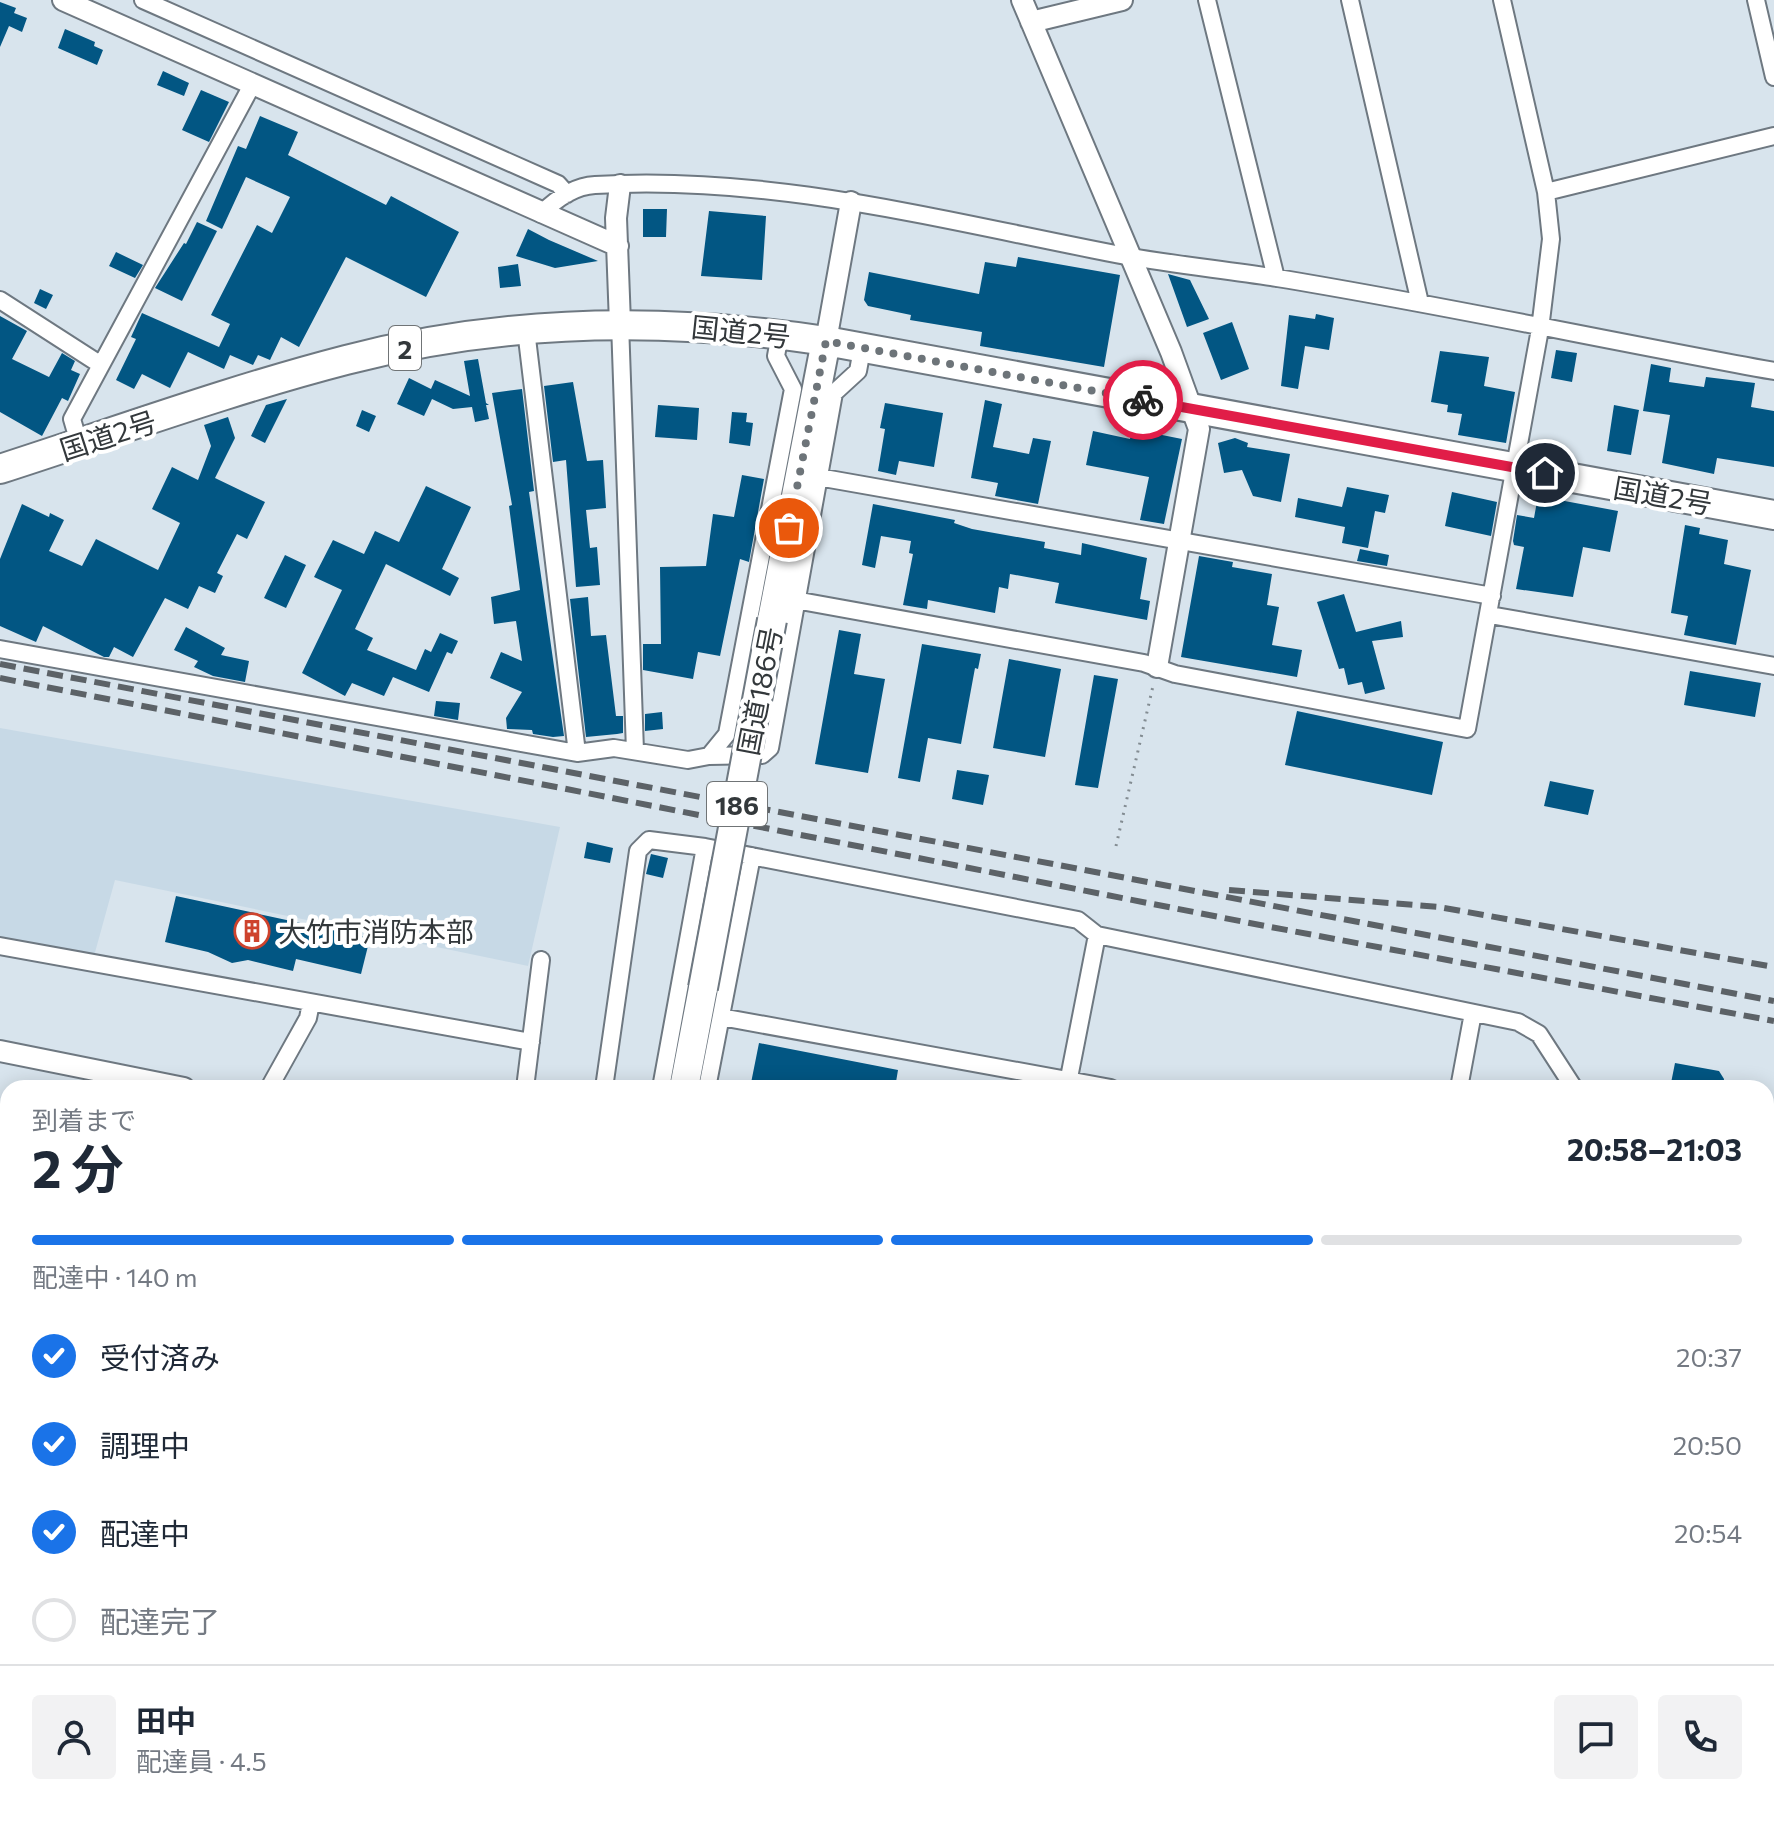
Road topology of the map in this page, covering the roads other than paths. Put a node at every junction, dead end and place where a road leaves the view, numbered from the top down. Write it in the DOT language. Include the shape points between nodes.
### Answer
graph roads {
  1 [pos="63,0"];
  2 [pos="143,0"];
  3 [pos="1022,0"];
  4 [pos="1122,0"];
  5 [pos="1207,0"];
  6 [pos="1350,0"];
  7 [pos="1502,0"];
  8 [pos="1756,0"];
  9 [pos="1031,22"];
  10 [pos="1774,77"];
  11 [pos="252,85"];
  12 [pos="1774,136"];
  13 [pos="620,185"];
  14 [pos="1546,192"];
  15 [pos="567,194"];
  16 [pos="851,202"];
  17 [pos="541,214"];
  18 [pos="618,246"];
  19 [pos="1131,257"];
  20 [pos="1276,278"];
  21 [pos="0,300"];
  22 [pos="1420,303"];
  23 [pos="620,323"];
  24 [pos="1540,329"];
  25 [pos="526,330"];
  26 [pos="780,334"];
  27 [pos="826,341"];
  28 [pos="862,349"];
  29 [pos="101,365"];
  30 [pos="1774,371"];
  31 [pos="1192,409"];
  32 [pos="79,443"];
  33 [pos="1516,468"];
  34 [pos="0,469"];
  35 [pos="818,477"];
  36 [pos="1774,515"];
  37 [pos="1180,541"];
  38 [pos="1492,596"];
  39 [pos="795,600"];
  40 [pos="1490,615"];
  41 [pos="0,649"];
  42 [pos="1774,666"];
  43 [pos="1157,667"];
  44 [pos="635,751"];
  45 [pos="577,753"];
  46 [pos="709,756"];
  47 [pos="705,847"];
  48 [pos="752,856"];
  49 [pos="1097,935"];
  50 [pos="0,946"];
  51 [pos="541,960"];
  52 [pos="704,981"];
  53 [pos="311,1003"];
  54 [pos="1473,1013"];
  55 [pos="721,1017"];
  56 [pos="531,1042"];
  57 [pos="0,1051"];
  58 [pos="144,1080"];
  59 [pos="273,1080"];
  60 [pos="526,1080"];
  61 [pos="605,1080"];
  62 [pos="664,1080"];
  63 [pos="685,1080"];
  64 [pos="709,1080"];
  65 [pos="1047,1080"];
  66 [pos="1069,1080"];
  67 [pos="1460,1080"];
  68 [pos="1569,1080"];
  1 -- 11 [label="street"];
  2 -- 15 [label="street" via="558,184"];
  3 -- 9 [label="street"];
  4 -- 9 [label="street"];
  5 -- 20 [label="street"];
  6 -- 22 [label="street"];
  7 -- 14 [label="street"];
  8 -- 10 [label="street"];
  9 -- 19 [label="street"];
  11 -- 17 [label="street"];
  11 -- 29 [label="street"];
  12 -- 14 [label="street"];
  13 -- 15 [label="street" via="591,185"];
  13 -- 16 [label="street" via="699,185"];
  13 -- 18 [label="street"];
  14 -- 24 [label="street" via="1551,239"];
  15 -- 17 [label="street"];
  16 -- 19 [label="street"];
  16 -- 27 [label="street"];
  17 -- 18 [label="street"];
  18 -- 23 [label="street"];
  19 -- 20 [label="street"];
  19 -- 31 [label="street"];
  20 -- 22 [label="street"];
  21 -- 29 [label="street"];
  22 -- 24 [label="street"];
  23 -- 25 [label="highway, 国道2号 / 2"];
  23 -- 26 [label="highway, 国道2号 / 2"];
  23 -- 44 [label="street"];
  24 -- 30 [label="street"];
  24 -- 33 [label="street"];
  25 -- 32 [label="highway, 国道2号 / 2" via="347,360"];
  25 -- 45 [label="street"];
  26 -- 27 [label="highway, 国道2号 / 2"];
  26 -- 46 [label="street" via="776,356 793,389 727,734"];
  27 -- 28 [label="highway, 国道2号 / 2"];
  27 -- 52 [label="highway, 国道186号 / 186, bridge"];
  28 -- 31 [label="highway, 国道2号 / 2"];
  28 -- 35 [label="street" via="858,371 834,393"];
  29 -- 32 [label="street" via="72,419"];
  31 -- 33 [label="highway, 国道2号 / 2"];
  31 -- 37 [label="street" via="1199,429"];
  32 -- 34 [label="highway, 国道2号 / 2"];
  33 -- 36 [label="highway, 国道2号 / 2"];
  33 -- 38 [label="street"];
  35 -- 37 [label="street"];
  35 -- 39 [label="street"];
  37 -- 38 [label="street"];
  37 -- 43 [label="street"];
  38 -- 40 [label="street"];
  39 -- 43 [label="street"];
  39 -- 46 [label="street" via="770,748 762,755"];
  40 -- 42 [label="street"];
  40 -- 43 [label="street" via="1467,729"];
  41 -- 45 [label="street"];
  44 -- 45 [label="street"];
  44 -- 46 [label="street" via="688,760"];
  47 -- 48 [label="street"];
  47 -- 52 [label="street"];
  47 -- 61 [label="street" via="649,840 638,851"];
  48 -- 49 [label="street" via="1078,920"];
  48 -- 52 [label="street"];
  49 -- 54 [label="street"];
  49 -- 66 [label="street"];
  50 -- 53 [label="street"];
  51 -- 56 [label="street"];
  52 -- 55 [label="street"];
  52 -- 62 [label="street"];
  52 -- 63 [label="highway, 国道186号 / 186"];
  53 -- 56 [label="street"];
  53 -- 59 [label="street"];
  54 -- 67 [label="street"];
  54 -- 68 [label="street" via="1518,1022 1539,1034"];
  55 -- 64 [label="street"];
  55 -- 65 [label="street"];
  56 -- 60 [label="street"];
  57 -- 58 [label="street"];
}
